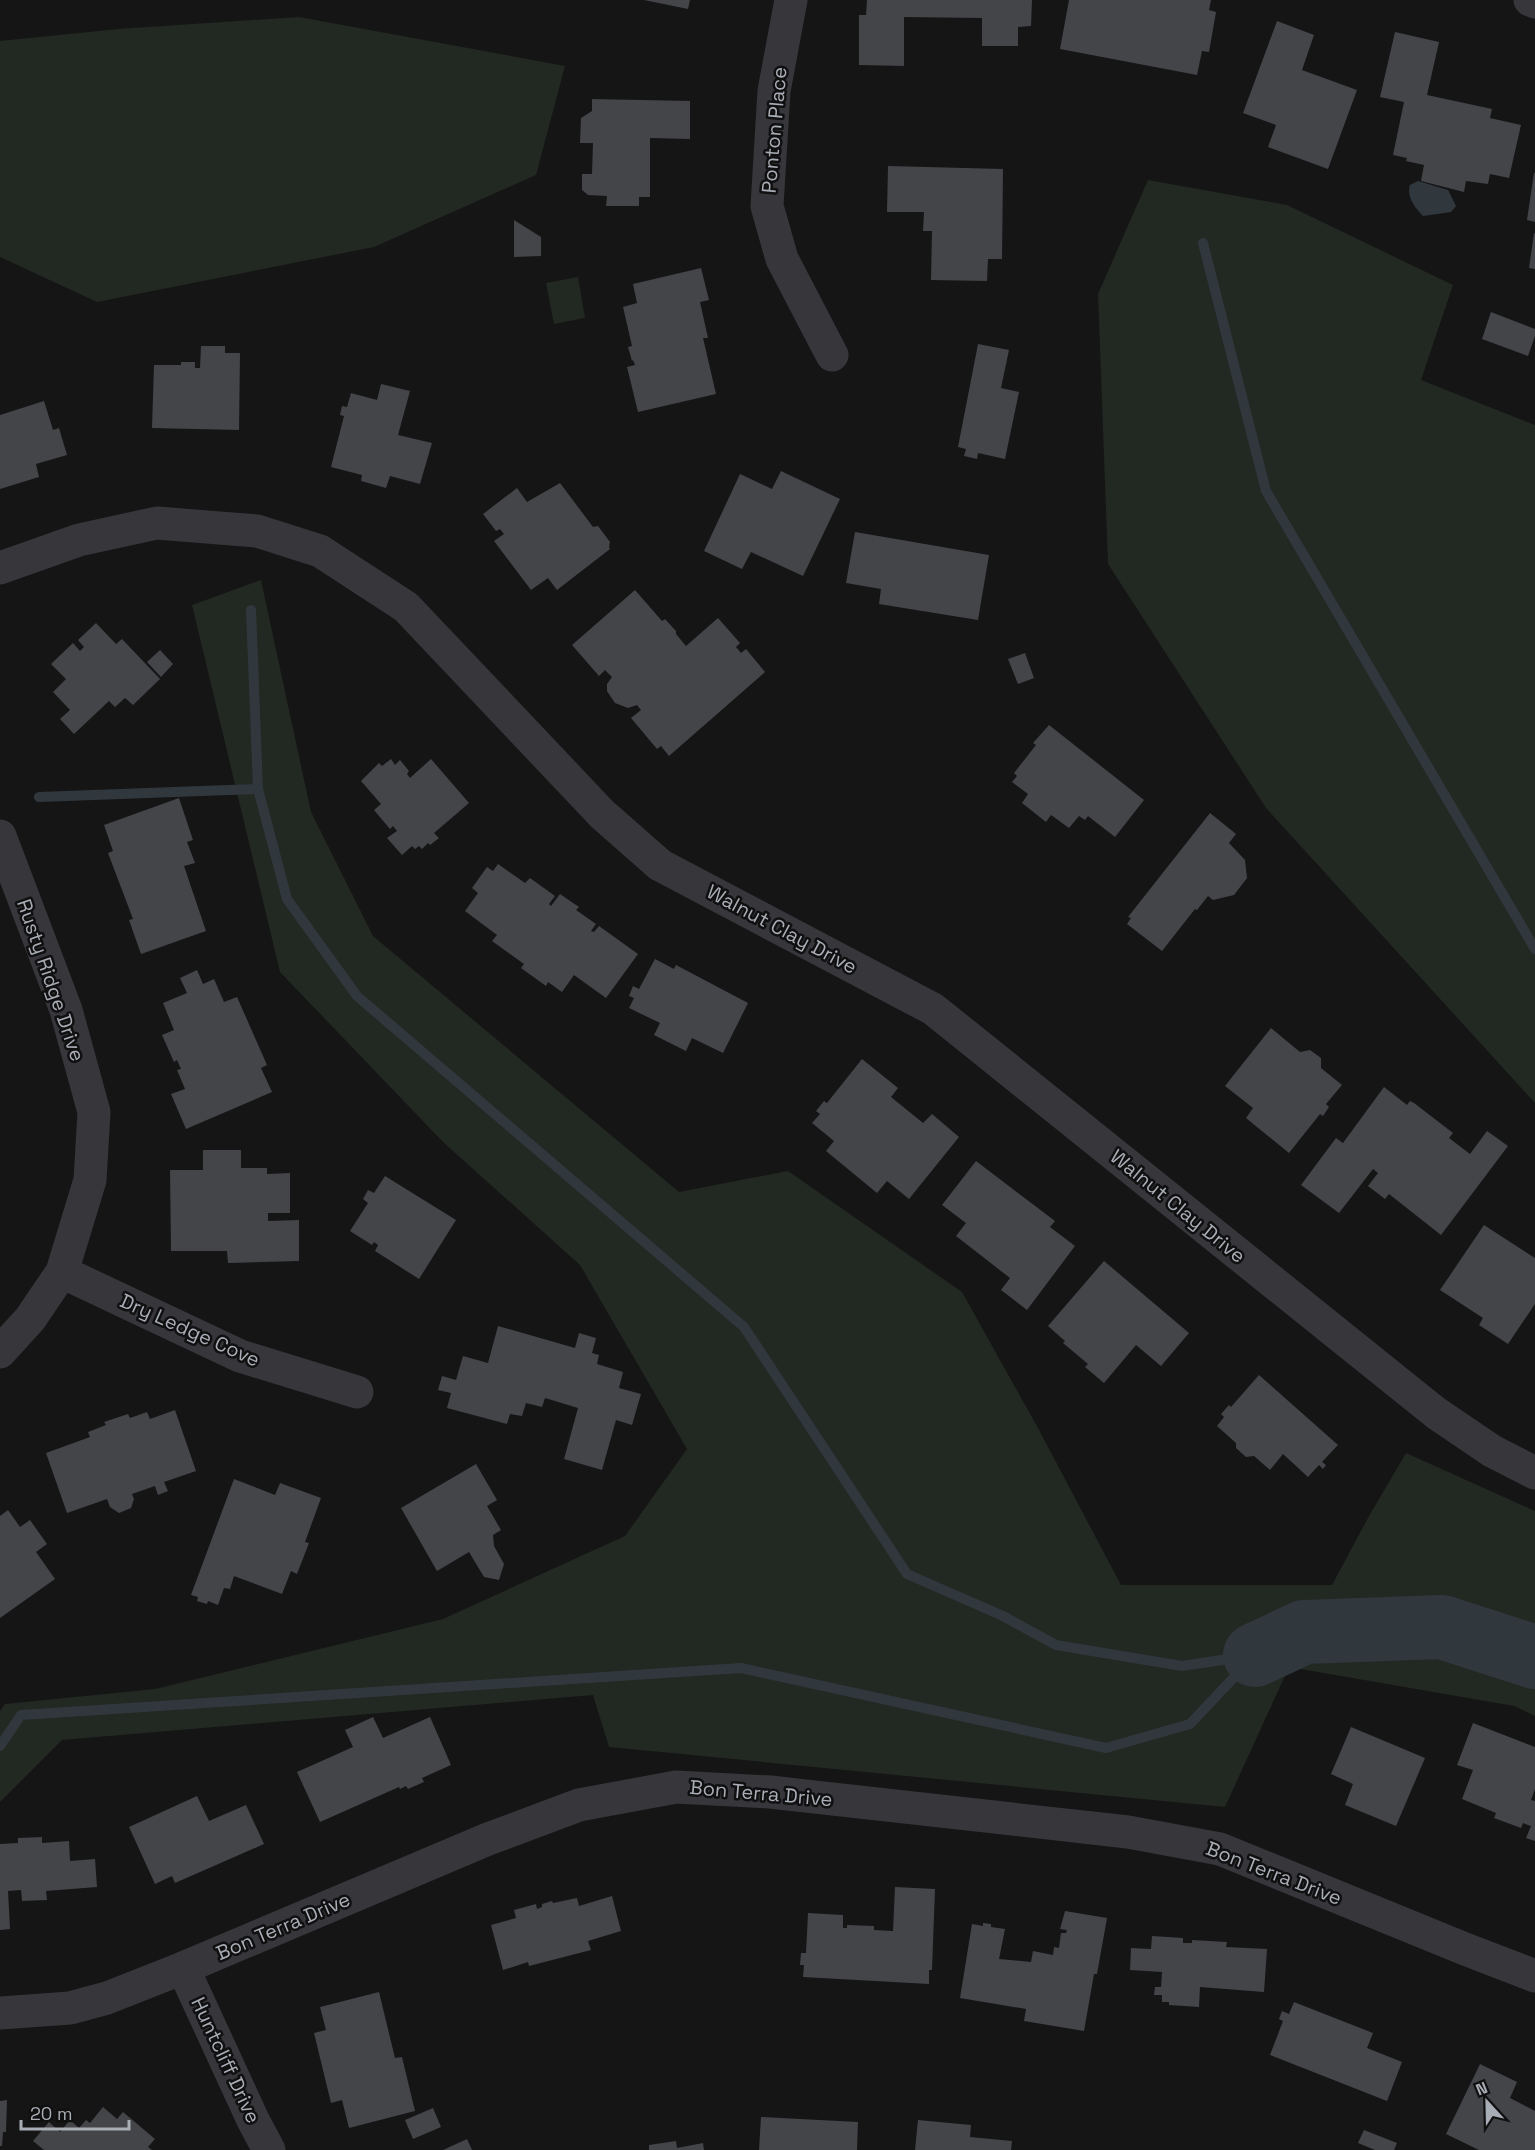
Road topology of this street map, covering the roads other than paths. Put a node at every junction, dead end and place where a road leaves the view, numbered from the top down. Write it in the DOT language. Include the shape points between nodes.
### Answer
graph roads {
  1 [pos="791,0"];
  2 [pos="1530,0"];
  3 [pos="1535,2"];
  4 [pos="832,355"];
  5 [pos="0,568"];
  6 [pos="0,836"];
  7 [pos="62,1272"];
  8 [pos="0,1352"];
  9 [pos="357,1392"];
  10 [pos="1535,1473"];
  11 [pos="183,1968"];
  12 [pos="1535,1976"];
  13 [pos="0,2013"];
  14 [pos="269,2150"];
  1 -- 4 [label="street, Ponton Place" via="774,91 767,206 782,260"];
  2 -- 3 [label="street"];
  5 -- 10 [label="street, Walnut Clay Drive" via="79,540 157,524 257,531 320,551 406,607 602,814 660,865 933,1009 1436,1413 1492,1451"];
  6 -- 7 [label="street, Rusty Ridge Drive" via="66,1010 94,1112 90,1180"];
  7 -- 8 [label="street, Rusty Ridge Drive" via="30,1319"];
  7 -- 9 [label="street, Dry Ledge Cove" via="240,1356"];
  11 -- 12 [label="street, Bon Terra Drive" via="488,1839 579,1805 676,1786 770,1792 1128,1832 1220,1849"];
  11 -- 13 [label="street, Bon Terra Drive" via="70,2008"];
  11 -- 14 [label="street, Huntcliff Drive"];
}
